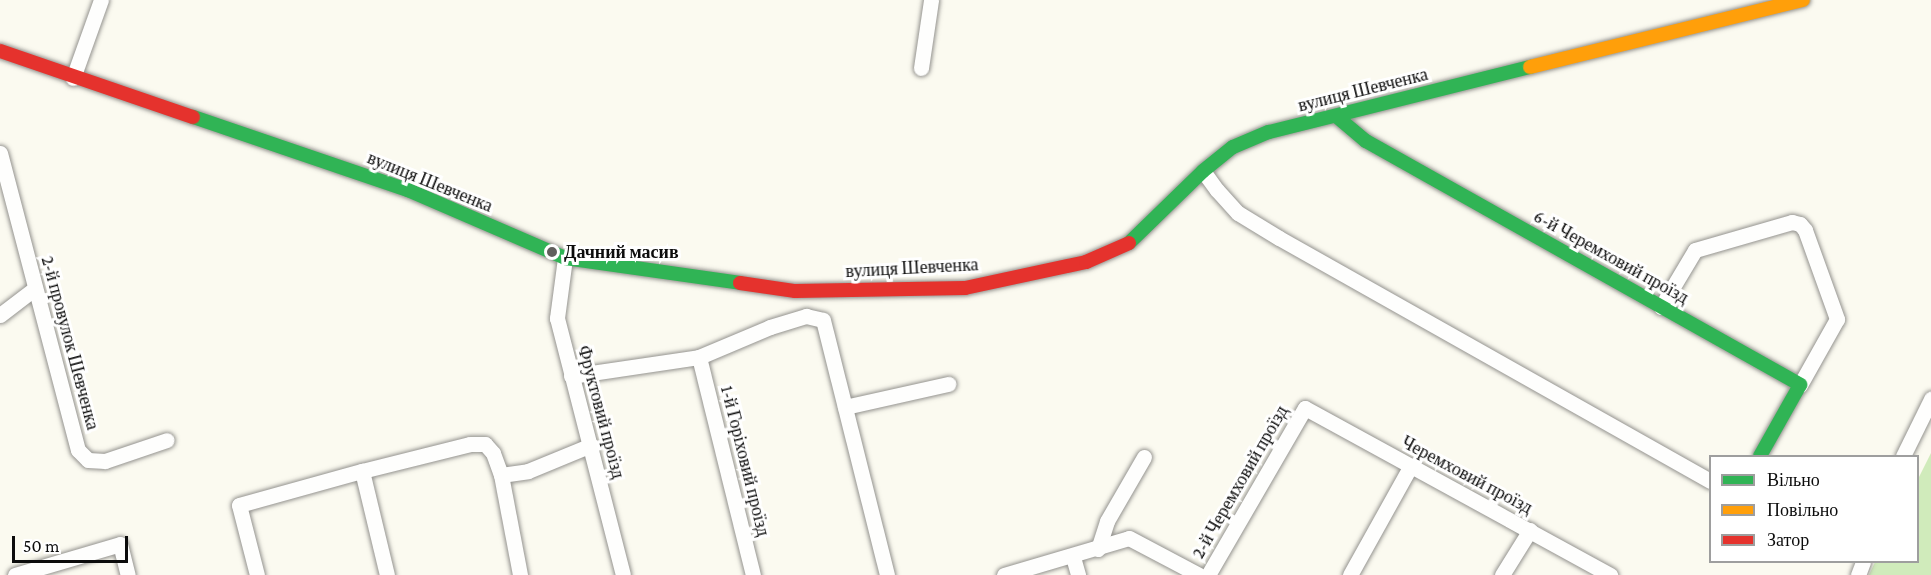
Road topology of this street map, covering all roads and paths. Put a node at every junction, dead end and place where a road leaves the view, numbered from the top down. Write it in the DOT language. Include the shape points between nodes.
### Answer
graph roads {
  1 [pos="101,0"];
  2 [pos="931,0"];
  3 [pos="1803,0"];
  4 [pos="0,51"];
  5 [pos="921,68"];
  6 [pos="73,78"];
  7 [pos="1336,116"];
  8 [pos="0,153"];
  9 [pos="1203,171"];
  10 [pos="565,258"];
  11 [pos="34,289"];
  12 [pos="1661,307"];
  13 [pos="0,315"];
  14 [pos="699,357"];
  15 [pos="571,376"];
  16 [pos="948,384"];
  17 [pos="1800,385"];
  18 [pos="1931,399"];
  19 [pos="845,408"];
  20 [pos="1305,408"];
  21 [pos="166,440"];
  22 [pos="591,445"];
  23 [pos="1761,455"];
  24 [pos="1903,455"];
  25 [pos="1144,457"];
  26 [pos="1410,467"];
  27 [pos="362,471"];
  28 [pos="501,475"];
  29 [pos="1709,480"];
  30 [pos="1530,530"];
  31 [pos="1098,549"];
  32 [pos="1073,557"];
  33 [pos="15,575"];
  34 [pos="128,575"];
  35 [pos="257,575"];
  36 [pos="387,575"];
  37 [pos="520,575"];
  38 [pos="623,575"];
  39 [pos="753,575"];
  40 [pos="887,575"];
  41 [pos="1004,575"];
  42 [pos="1078,575"];
  43 [pos="1198,575"];
  44 [pos="1208,575"];
  45 [pos="1350,575"];
  46 [pos="1502,575"];
  47 [pos="1610,575"];
  1 -- 6 [label="street"];
  2 -- 5 [label="street"];
  3 -- 7 [label="street, вулиця Шевченка"];
  4 -- 6 [label="street, вулиця Шевченка"];
  6 -- 10 [label="street, вулиця Шевченка" via="408,190"];
  7 -- 9 [label="street, вулиця Шевченка" via="1269,132 1233,147"];
  7 -- 12 [label="street, 6-й Черемховий проїзд" via="1366,141"];
  8 -- 11 [label="street, 2-й провулок Шевченка"];
  9 -- 10 [label="street, вулиця Шевченка" via="1128,244 1086,262 965,288 795,291"];
  9 -- 29 [label="street" via="1238,213"];
  10 -- 15 [label="street, Фруктовий проїзд" via="557,318"];
  11 -- 13 [label="street"];
  11 -- 21 [label="street, 2-й провулок Шевченка" via="78,450 88,460 105,461"];
  12 -- 17 [label="street, 6-й Черемховий проїзд"];
  12 -- 17 [label="street" via="1695,250 1792,222 1800,224 1837,319"];
  14 -- 15 [label="street"];
  14 -- 19 [label="street" via="806,316 823,320"];
  14 -- 39 [label="street, 1-й Горіховий проїзд"];
  15 -- 22 [label="street, Фруктовий проїзд"];
  16 -- 19 [label="street"];
  17 -- 23 [label="street"];
  18 -- 24 [label="street"];
  19 -- 40 [label="street"];
  20 -- 26 [label="street, Черемховий проїзд"];
  20 -- 44 [label="street, 2-й Черемховий проїзд"];
  22 -- 28 [label="street" via="528,471"];
  22 -- 38 [label="street, Фруктовий проїзд"];
  25 -- 31 [label="street" via="1107,521"];
  26 -- 30 [label="street, Черемховий проїзд"];
  26 -- 45 [label="street"];
  27 -- 28 [label="street" via="470,444 485,444"];
  27 -- 35 [label="street" via="239,505"];
  27 -- 36 [label="street"];
  28 -- 37 [label="street"];
  30 -- 46 [label="street"];
  30 -- 47 [label="street, Черемховий проїзд"];
  31 -- 32 [label="street"];
  31 -- 43 [label="street" via="1129,538"];
  32 -- 41 [label="street"];
  32 -- 42 [label="street"];
  33 -- 34 [label="street" via="120,544"];
}
